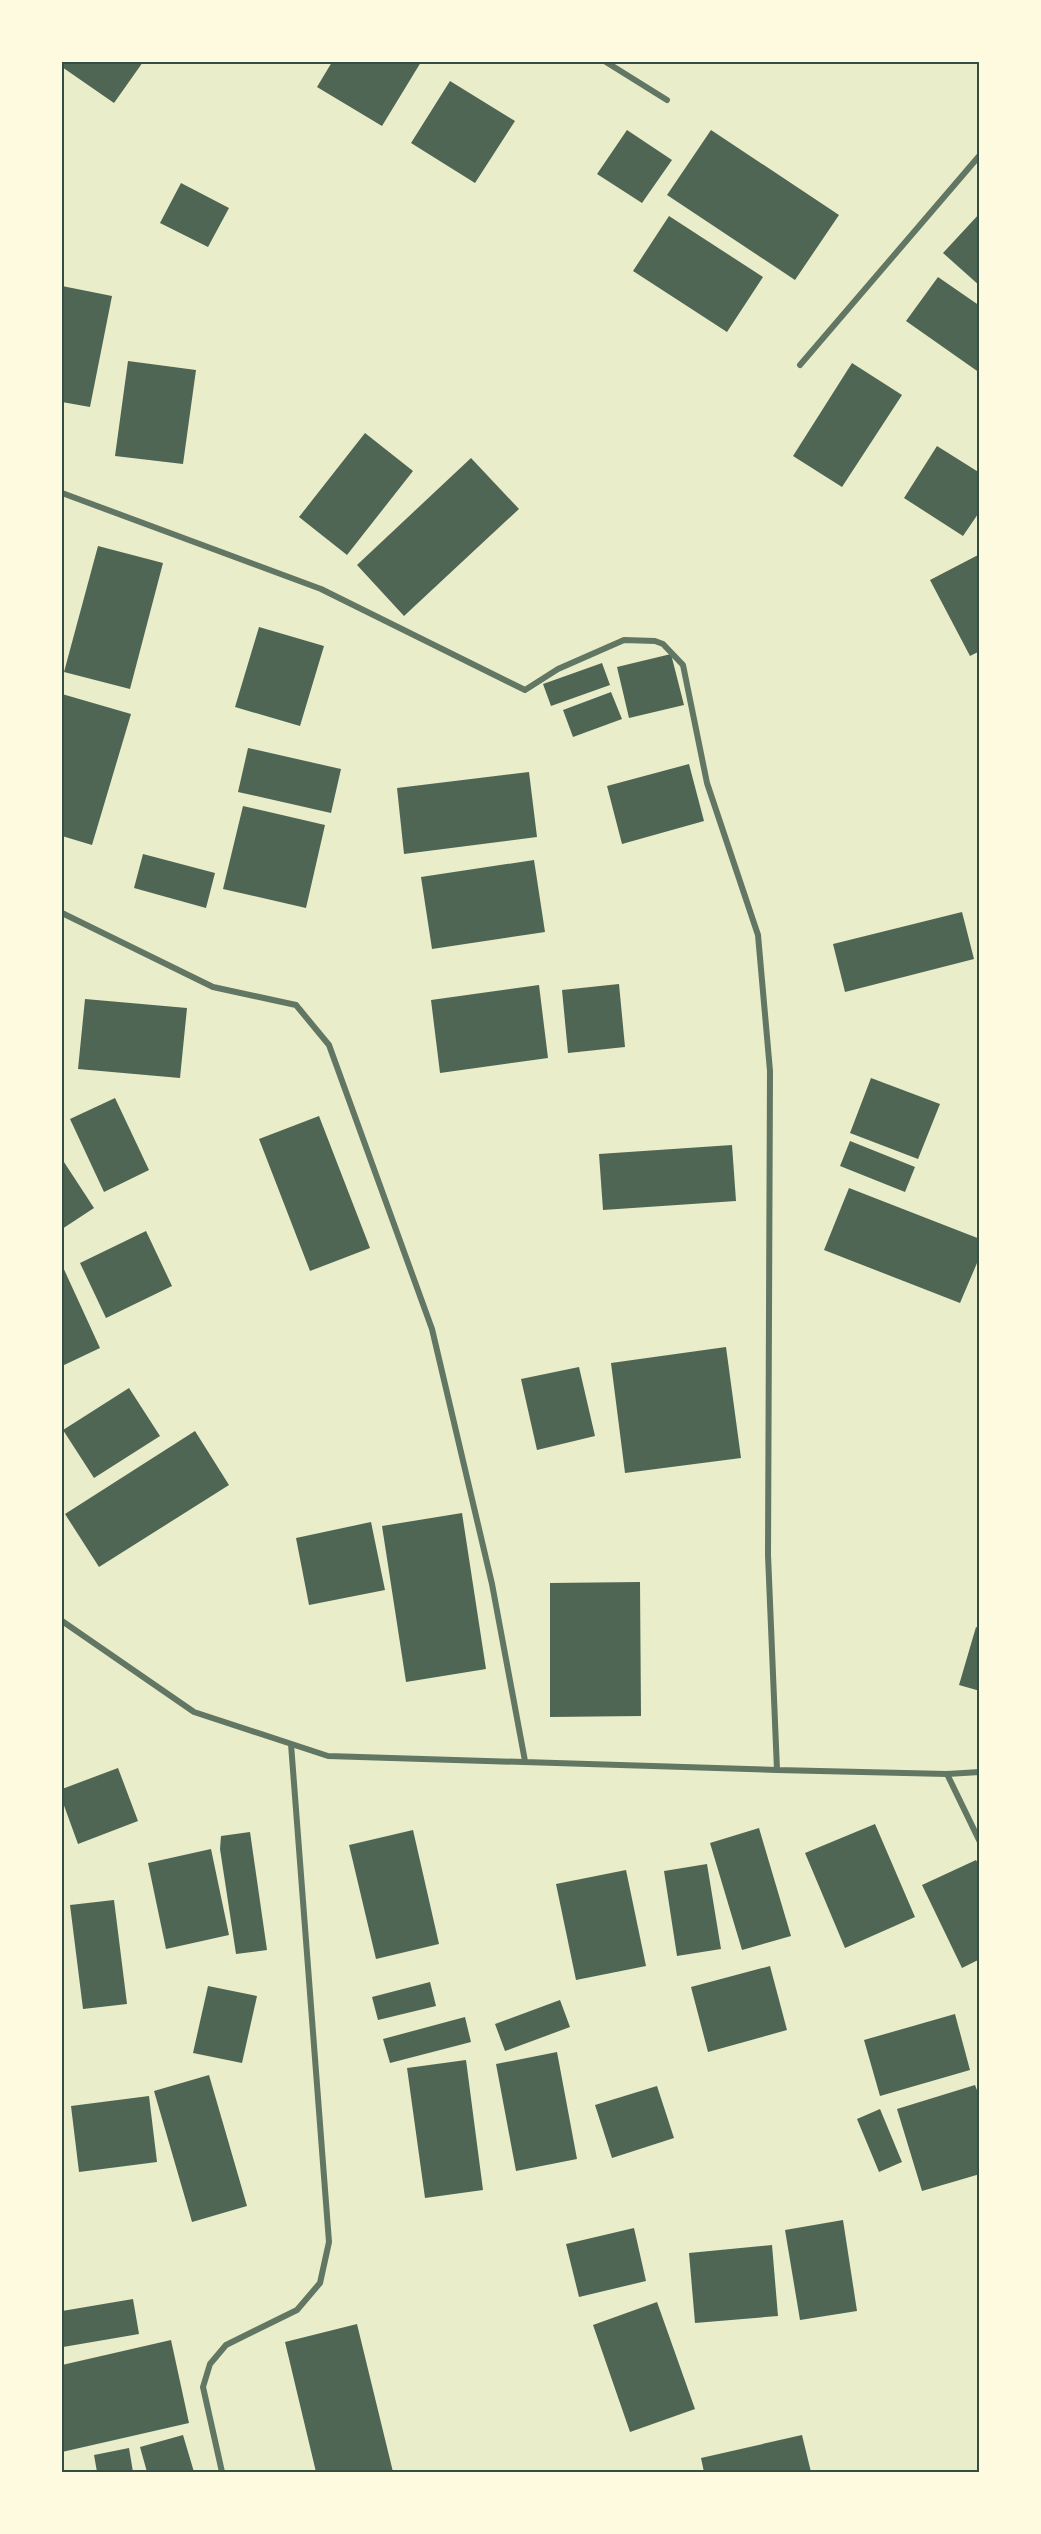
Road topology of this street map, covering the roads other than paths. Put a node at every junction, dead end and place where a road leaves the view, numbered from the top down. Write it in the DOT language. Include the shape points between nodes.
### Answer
graph roads {
  1 [pos="606,62"];
  2 [pos="667,100"];
  3 [pos="980,155"];
  4 [pos="800,365"];
  5 [pos="62,493"];
  6 [pos="62,913"];
  7 [pos="62,1621"];
  8 [pos="291,1744"];
  9 [pos="525,1761"];
  10 [pos="777,1770"];
  11 [pos="980,1772"];
  12 [pos="947,1774"];
  13 [pos="980,1842"];
  14 [pos="222,2472"];
  1 -- 2 [label="street"];
  3 -- 4 [label="street"];
  5 -- 10 [label="street" via="321,589 525,690 558,669 624,640 663,644 683,665 707,783 758,935 769,1059 768,1555"];
  6 -- 9 [label="street" via="213,987 296,1005 329,1045 432,1329 492,1584"];
  7 -- 8 [label="street" via="195,1712"];
  8 -- 9 [label="street" via="328,1756"];
  8 -- 14 [label="street" via="329,2242 320,2283 297,2310 226,2345 210,2364 203,2387"];
  9 -- 10 [label="street"];
  10 -- 12 [label="street"];
  11 -- 12 [label="street"];
  12 -- 13 [label="street"];
}
